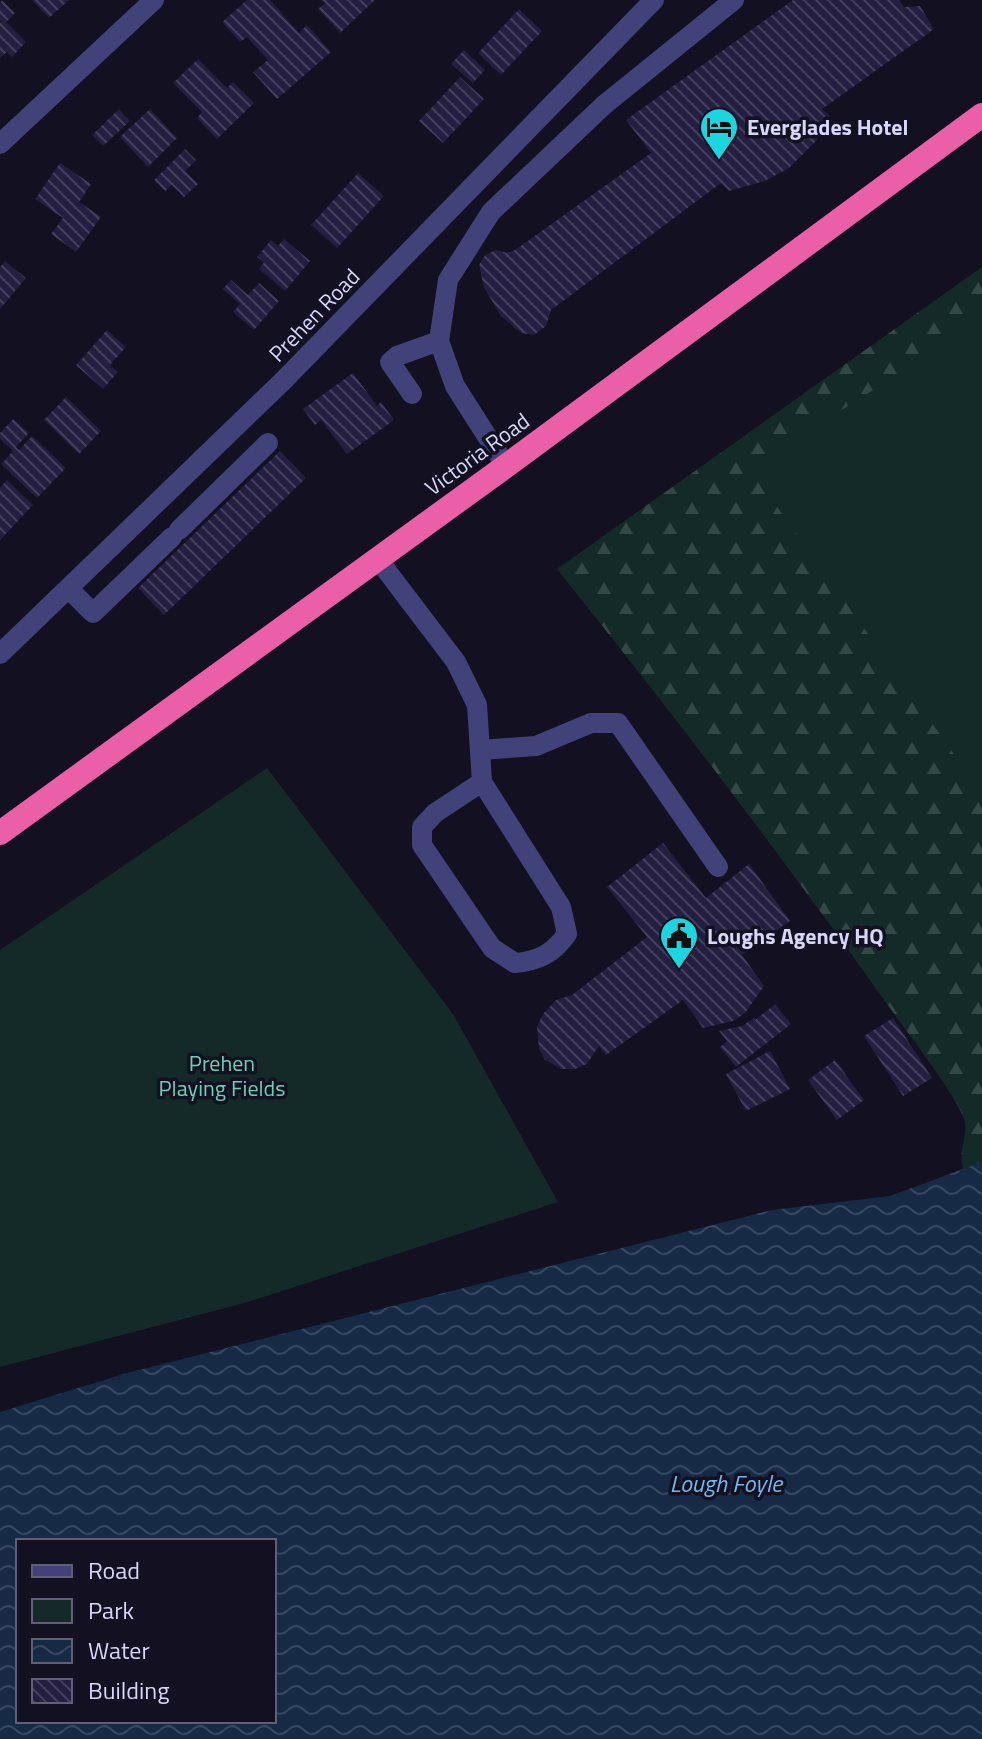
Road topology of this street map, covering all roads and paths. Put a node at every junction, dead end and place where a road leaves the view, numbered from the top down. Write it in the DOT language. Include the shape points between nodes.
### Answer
graph roads {
  1 [pos="154,0"];
  2 [pos="734,0"];
  3 [pos="652,1"];
  4 [pos="982,115"];
  5 [pos="0,144"];
  6 [pos="439,341"];
  7 [pos="412,394"];
  8 [pos="227,436"];
  9 [pos="268,443"];
  10 [pos="250,460"];
  11 [pos="506,466"];
  12 [pos="171,490"];
  13 [pos="195,514"];
  14 [pos="123,538"];
  15 [pos="377,558"];
  16 [pos="145,563"];
  17 [pos="70,590"];
  18 [pos="0,654"];
  19 [pos="481,750"];
  20 [pos="482,782"];
  21 [pos="0,833"];
  22 [pos="718,867"];
  1 -- 5 [label="street"];
  2 -- 6 [label="street" via="604,105 491,212 448,280"];
  3 -- 8 [label="street, Prehen Road"];
  4 -- 11 [label="highway, Victoria Road"];
  6 -- 7 [label="street" via="390,362"];
  6 -- 11 [label="street" via="455,386"];
  8 -- 10 [label="street"];
  8 -- 12 [label="street, Prehen Road"];
  9 -- 10 [label="street"];
  10 -- 13 [label="street"];
  11 -- 15 [label="highway, Victoria Road"];
  12 -- 13 [label="street"];
  12 -- 14 [label="street, Prehen Road"];
  13 -- 16 [label="street"];
  14 -- 16 [label="street"];
  14 -- 17 [label="street, Prehen Road"];
  15 -- 19 [label="street" via="456,662 477,705"];
  15 -- 21 [label="highway, Victoria Road"];
  16 -- 17 [label="street" via="93,613"];
  17 -- 18 [label="street, Prehen Road"];
  19 -- 20 [label="street"];
  19 -- 22 [label="street" via="536,746 591,723 618,723"];
  20 -- 20 [label="street" via="561,907 567,934 557,949 534,961 515,963 492,948 422,845 422,827 435,813"];
}
